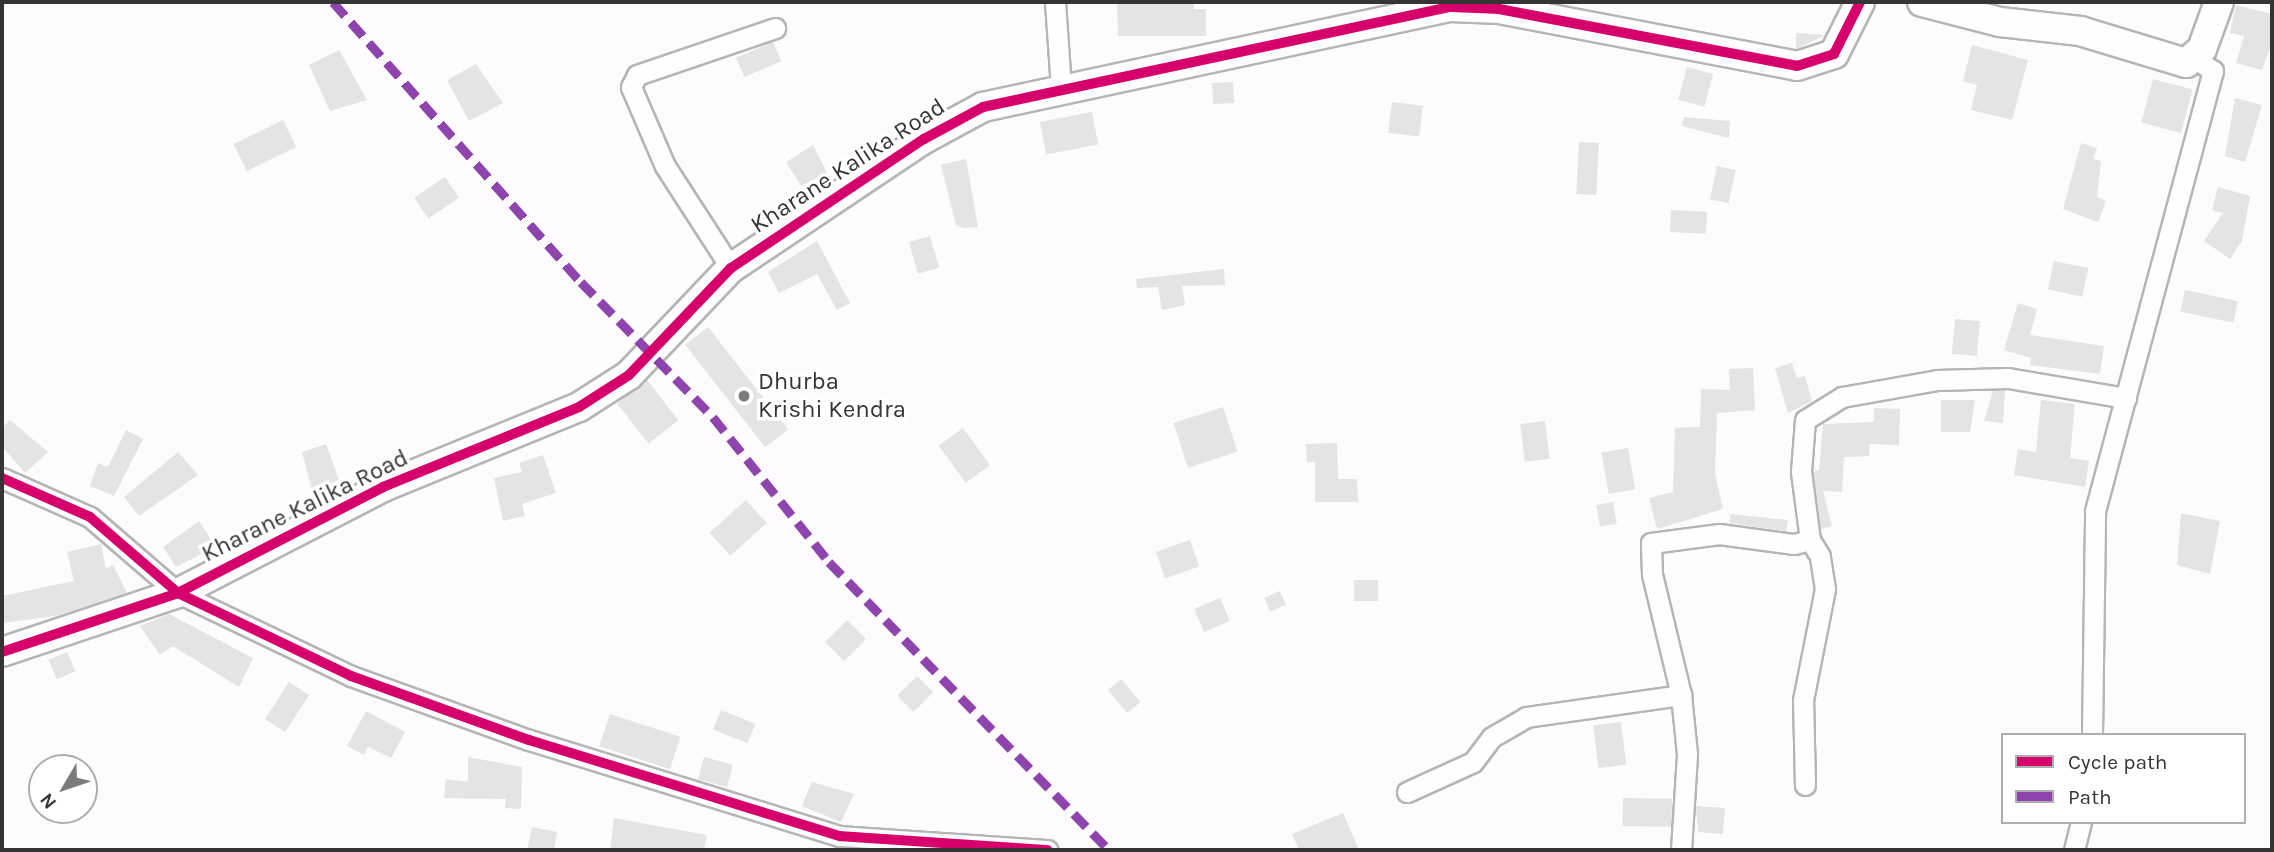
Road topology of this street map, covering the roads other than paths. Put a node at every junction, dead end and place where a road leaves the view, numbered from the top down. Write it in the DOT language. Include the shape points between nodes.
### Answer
graph roads {
  1 [pos="1055,2"];
  2 [pos="1860,2"];
  3 [pos="1922,2"];
  4 [pos="2219,2"];
  5 [pos="775,28"];
  6 [pos="2196,59"];
  7 [pos="1061,88"];
  8 [pos="731,268"];
  9 [pos="2126,398"];
  10 [pos="2,478"];
  11 [pos="1810,540"];
  12 [pos="178,593"];
  13 [pos="2,652"];
  14 [pos="1681,695"];
  15 [pos="2092,733"];
  16 [pos="1805,785"];
  17 [pos="1407,792"];
  18 [pos="2080,824"];
  19 [pos="1048,850"];
  20 [pos="1681,850"];
  21 [pos="2074,850"];
  1 -- 7 [label="street"];
  2 -- 7 [label="street, Kharane Kalika Road" via="1834,54 1797,66 1475,7 1427,11 1247,54"];
  3 -- 6 [label="street" via="2000,22 2080,31 2174,61"];
  4 -- 6 [label="street"];
  5 -- 8 [label="street" via="637,75 631,87 665,166"];
  6 -- 9 [label="street" via="2213,71"];
  7 -- 8 [label="street, Kharane Kalika Road" via="953,121"];
  8 -- 12 [label="street, Kharane Kalika Road" via="602,394 383,487"];
  9 -- 11 [label="street" via="2008,378 1937,380 1842,397 1805,420 1801,472"];
  9 -- 15 [label="street" via="2095,512"];
  10 -- 12 [label="street" via="90,517"];
  11 -- 14 [label="street" via="1794,544 1719,534 1651,543 1652,575"];
  11 -- 16 [label="street" via="1820,556 1825,589 1803,700"];
  12 -- 13 [label="street, Kharane Kalika Road"];
  12 -- 19 [label="street" via="351,676 758,812 841,836"];
  14 -- 17 [label="street" via="1525,717 1492,737 1473,762"];
  14 -- 20 [label="street" via="1686,754"];
  18 -- 21 [label="street"];
}
